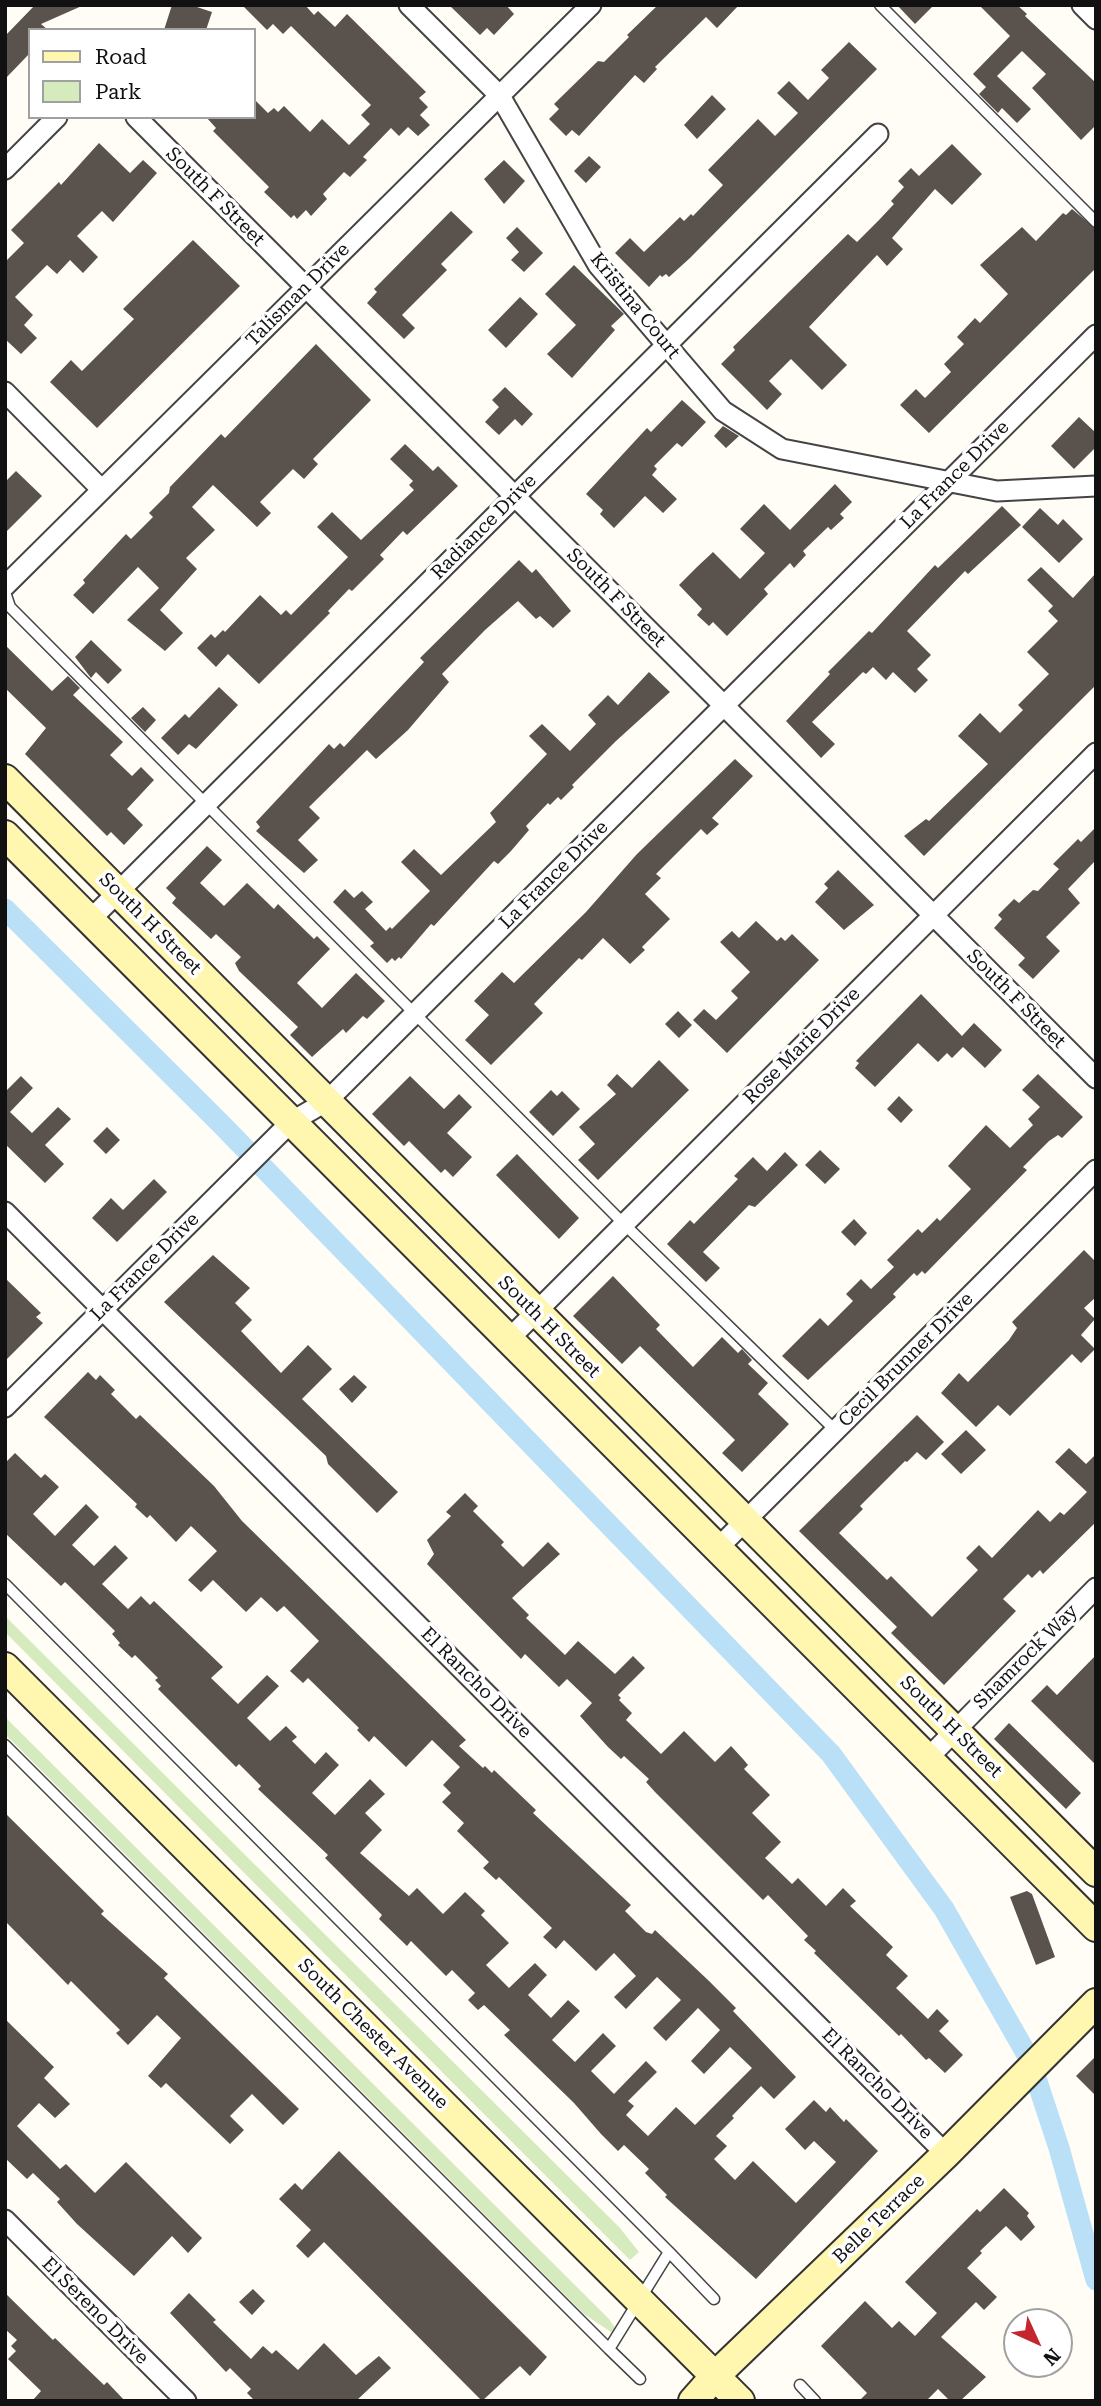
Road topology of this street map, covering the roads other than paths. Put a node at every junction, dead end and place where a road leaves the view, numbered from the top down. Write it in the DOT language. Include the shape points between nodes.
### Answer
graph roads {
  1 [pos="410,5"];
  2 [pos="591,5"];
  3 [pos="880,5"];
  4 [pos="1082,5"];
  5 [pos="1096,19"];
  6 [pos="500,96"];
  7 [pos="55,119"];
  8 [pos="137,119"];
  9 [pos="878,134"];
  10 [pos="5,169"];
  11 [pos="1096,222"];
  12 [pos="305,287"];
  13 [pos="1096,335"];
  14 [pos="666,346"];
  15 [pos="5,392"];
  16 [pos="950,480"];
  17 [pos="1096,486"];
  18 [pos="103,490"];
  19 [pos="515,497"];
  20 [pos="5,586"];
  21 [pos="5,592"];
  22 [pos="723,706"];
  23 [pos="1096,753"];
  24 [pos="5,779"];
  25 [pos="206,804"];
  26 [pos="5,835"];
  27 [pos="117,892"];
  28 [pos="933,915"];
  29 [pos="90,920"];
  30 [pos="415,1014"];
  31 [pos="1096,1079"];
  32 [pos="327,1101"];
  33 [pos="291,1122"];
  34 [pos="1096,1170"];
  35 [pos="5,1212"];
  36 [pos="623,1223"];
  37 [pos="102,1309"];
  38 [pos="534,1312"];
  39 [pos="509,1339"];
  40 [pos="5,1407"];
  41 [pos="835,1430"];
  42 [pos="744,1521"];
  43 [pos="716,1550"];
  44 [pos="5,1584"];
  45 [pos="1096,1588"];
  46 [pos="5,1667"];
  47 [pos="953,1730"];
  48 [pos="5,1745"];
  49 [pos="928,1758"];
  50 [pos="1095,1870"];
  51 [pos="1096,1927"];
  52 [pos="1096,2003"];
  53 [pos="946,2154"];
  54 [pos="5,2220"];
  55 [pos="669,2252"];
  56 [pos="714,2299"];
  57 [pos="638,2300"];
  58 [pos="609,2349"];
  59 [pos="716,2375"];
  60 [pos="640,2379"];
  61 [pos="800,2385"];
  62 [pos="186,2401"];
  63 [pos="693,2401"];
  64 [pos="740,2401"];
  65 [pos="815,2401"];
  1 -- 6 [label="street, Kristina Court"];
  2 -- 6 [label="street, Talisman Drive"];
  3 -- 11 [label="lane"];
  4 -- 5 [label="street"];
  6 -- 12 [label="street, Talisman Drive"];
  6 -- 14 [label="street, Kristina Court" via="598,265"];
  7 -- 10 [label="street"];
  8 -- 12 [label="street, South F Street"];
  9 -- 14 [label="street, Radiance Drive"];
  12 -- 18 [label="street, Talisman Drive"];
  12 -- 19 [label="street, South F Street"];
  13 -- 16 [label="street, La France Drive"];
  14 -- 16 [label="street, Kristina Court" via="723,411 782,449"];
  14 -- 19 [label="street, Radiance Drive"];
  15 -- 18 [label="street"];
  16 -- 17 [label="street, Kristina Court" via="997,491"];
  16 -- 22 [label="street, La France Drive"];
  18 -- 20 [label="street, Talisman Drive"];
  19 -- 22 [label="street, South F Street"];
  19 -- 25 [label="street, Radiance Drive"];
  21 -- 25 [label="lane" via="10,607"];
  22 -- 28 [label="street, South F Street"];
  22 -- 30 [label="street, La France Drive"];
  23 -- 28 [label="street, Rose Marie Drive"];
  24 -- 27 [label="street, South H Street"];
  25 -- 27 [label="street, Radiance Drive"];
  25 -- 30 [label="lane"];
  26 -- 29 [label="street, South H Street"];
  27 -- 29 [label="street, Radiance Drive"];
  27 -- 32 [label="street, South H Street"];
  28 -- 31 [label="street, South F Street"];
  28 -- 36 [label="street, Rose Marie Drive"];
  29 -- 33 [label="street, South H Street"];
  30 -- 32 [label="street, La France Drive"];
  30 -- 36 [label="lane"];
  32 -- 33 [label="street, La France Drive"];
  32 -- 38 [label="street, South H Street"];
  33 -- 37 [label="street, La France Drive"];
  33 -- 39 [label="street, South H Street"];
  34 -- 41 [label="street, Cecil Brunner Drive"];
  35 -- 37 [label="street, El Rancho Drive"];
  36 -- 38 [label="street, Rose Marie Drive"];
  36 -- 41 [label="lane"];
  37 -- 40 [label="street, La France Drive"];
  37 -- 53 [label="street, El Rancho Drive"];
  38 -- 39 [label="street, Rose Marie Drive"];
  38 -- 42 [label="street, South H Street"];
  39 -- 43 [label="street, South H Street"];
  41 -- 42 [label="street, Cecil Brunner Drive"];
  42 -- 43 [label="street, Cecil Brunner Drive"];
  42 -- 47 [label="street, South H Street"];
  43 -- 49 [label="street, South H Street"];
  44 -- 55 [label="lane"];
  45 -- 47 [label="street, Shamrock Way"];
  46 -- 57 [label="street, South Chester Avenue"];
  47 -- 49 [label="street, Shamrock Way"];
  47 -- 50 [label="street, South H Street"];
  48 -- 58 [label="lane"];
  49 -- 51 [label="street, South H Street"];
  52 -- 53 [label="street, Belle Terrace"];
  53 -- 59 [label="street, Belle Terrace"];
  54 -- 62 [label="street, El Sereno Drive"];
  55 -- 56 [label="lane"];
  55 -- 57 [label="lane"];
  57 -- 58 [label="lane"];
  57 -- 59 [label="street, South Chester Avenue"];
  58 -- 60 [label="lane"];
  59 -- 63 [label="street, Belle Terrace"];
  59 -- 64 [label="street, South Chester Avenue"];
  61 -- 65 [label="lane"];
}
